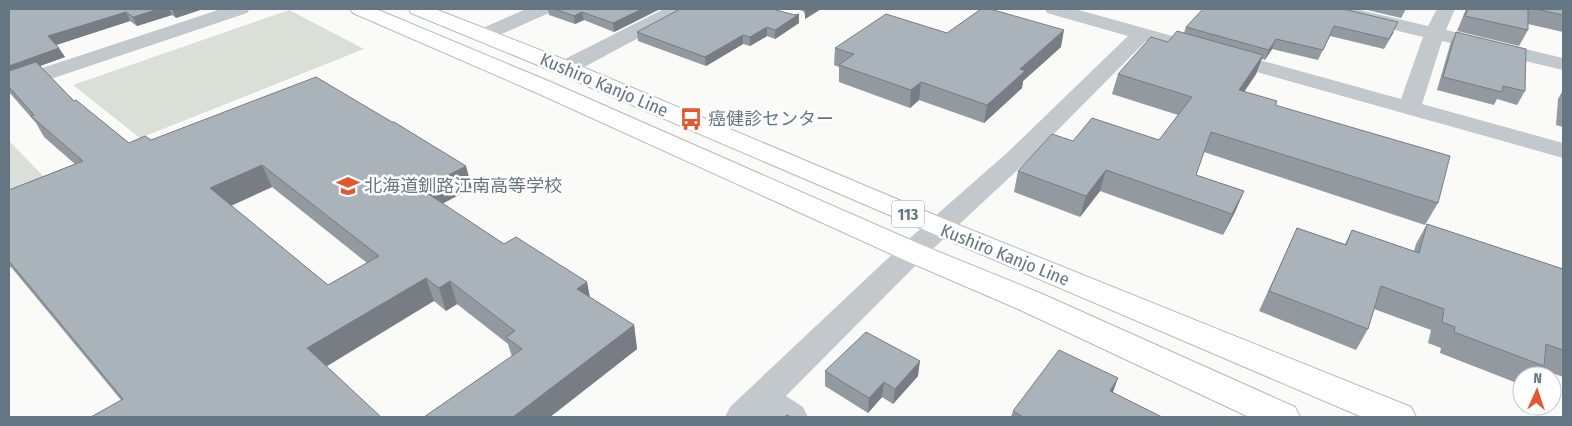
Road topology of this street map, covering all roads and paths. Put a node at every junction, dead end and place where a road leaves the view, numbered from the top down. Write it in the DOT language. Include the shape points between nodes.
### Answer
graph roads {
  1 [pos="240,9"];
  2 [pos="360,9"];
  3 [pos="418,9"];
  4 [pos="542,9"];
  5 [pos="678,9"];
  6 [pos="1054,9"];
  7 [pos="1332,9"];
  8 [pos="1446,9"];
  9 [pos="1143,33"];
  10 [pos="1435,33"];
  11 [pos="481,36"];
  12 [pos="1563,64"];
  13 [pos="564,68"];
  14 [pos="9,86"];
  15 [pos="1409,108"];
  16 [pos="1563,151"];
  17 [pos="939,227"];
  18 [pos="912,252"];
  19 [pos="765,411"];
  20 [pos="1282,417"];
  21 [pos="1398,417"];
  1 -- 14 [label="street"];
  2 -- 18 [label="main road, Kushiro Kanjo Line / 113"];
  3 -- 11 [label="main road, Kushiro Kanjo Line / 113"];
  4 -- 11 [label="street"];
  5 -- 13 [label="street"];
  6 -- 9 [label="street"];
  7 -- 10 [label="street"];
  8 -- 10 [label="street"];
  9 -- 15 [label="street"];
  9 -- 17 [label="street" via="1017,157"];
  10 -- 12 [label="street"];
  10 -- 15 [label="street"];
  11 -- 13 [label="main road, Kushiro Kanjo Line / 113"];
  13 -- 17 [label="main road, Kushiro Kanjo Line / 113"];
  15 -- 16 [label="street"];
  17 -- 18 [label="street"];
  17 -- 21 [label="main road, Kushiro Kanjo Line / 113"];
  18 -- 19 [label="street"];
  18 -- 20 [label="main road, Kushiro Kanjo Line / 113" via="1029,301"];
}
